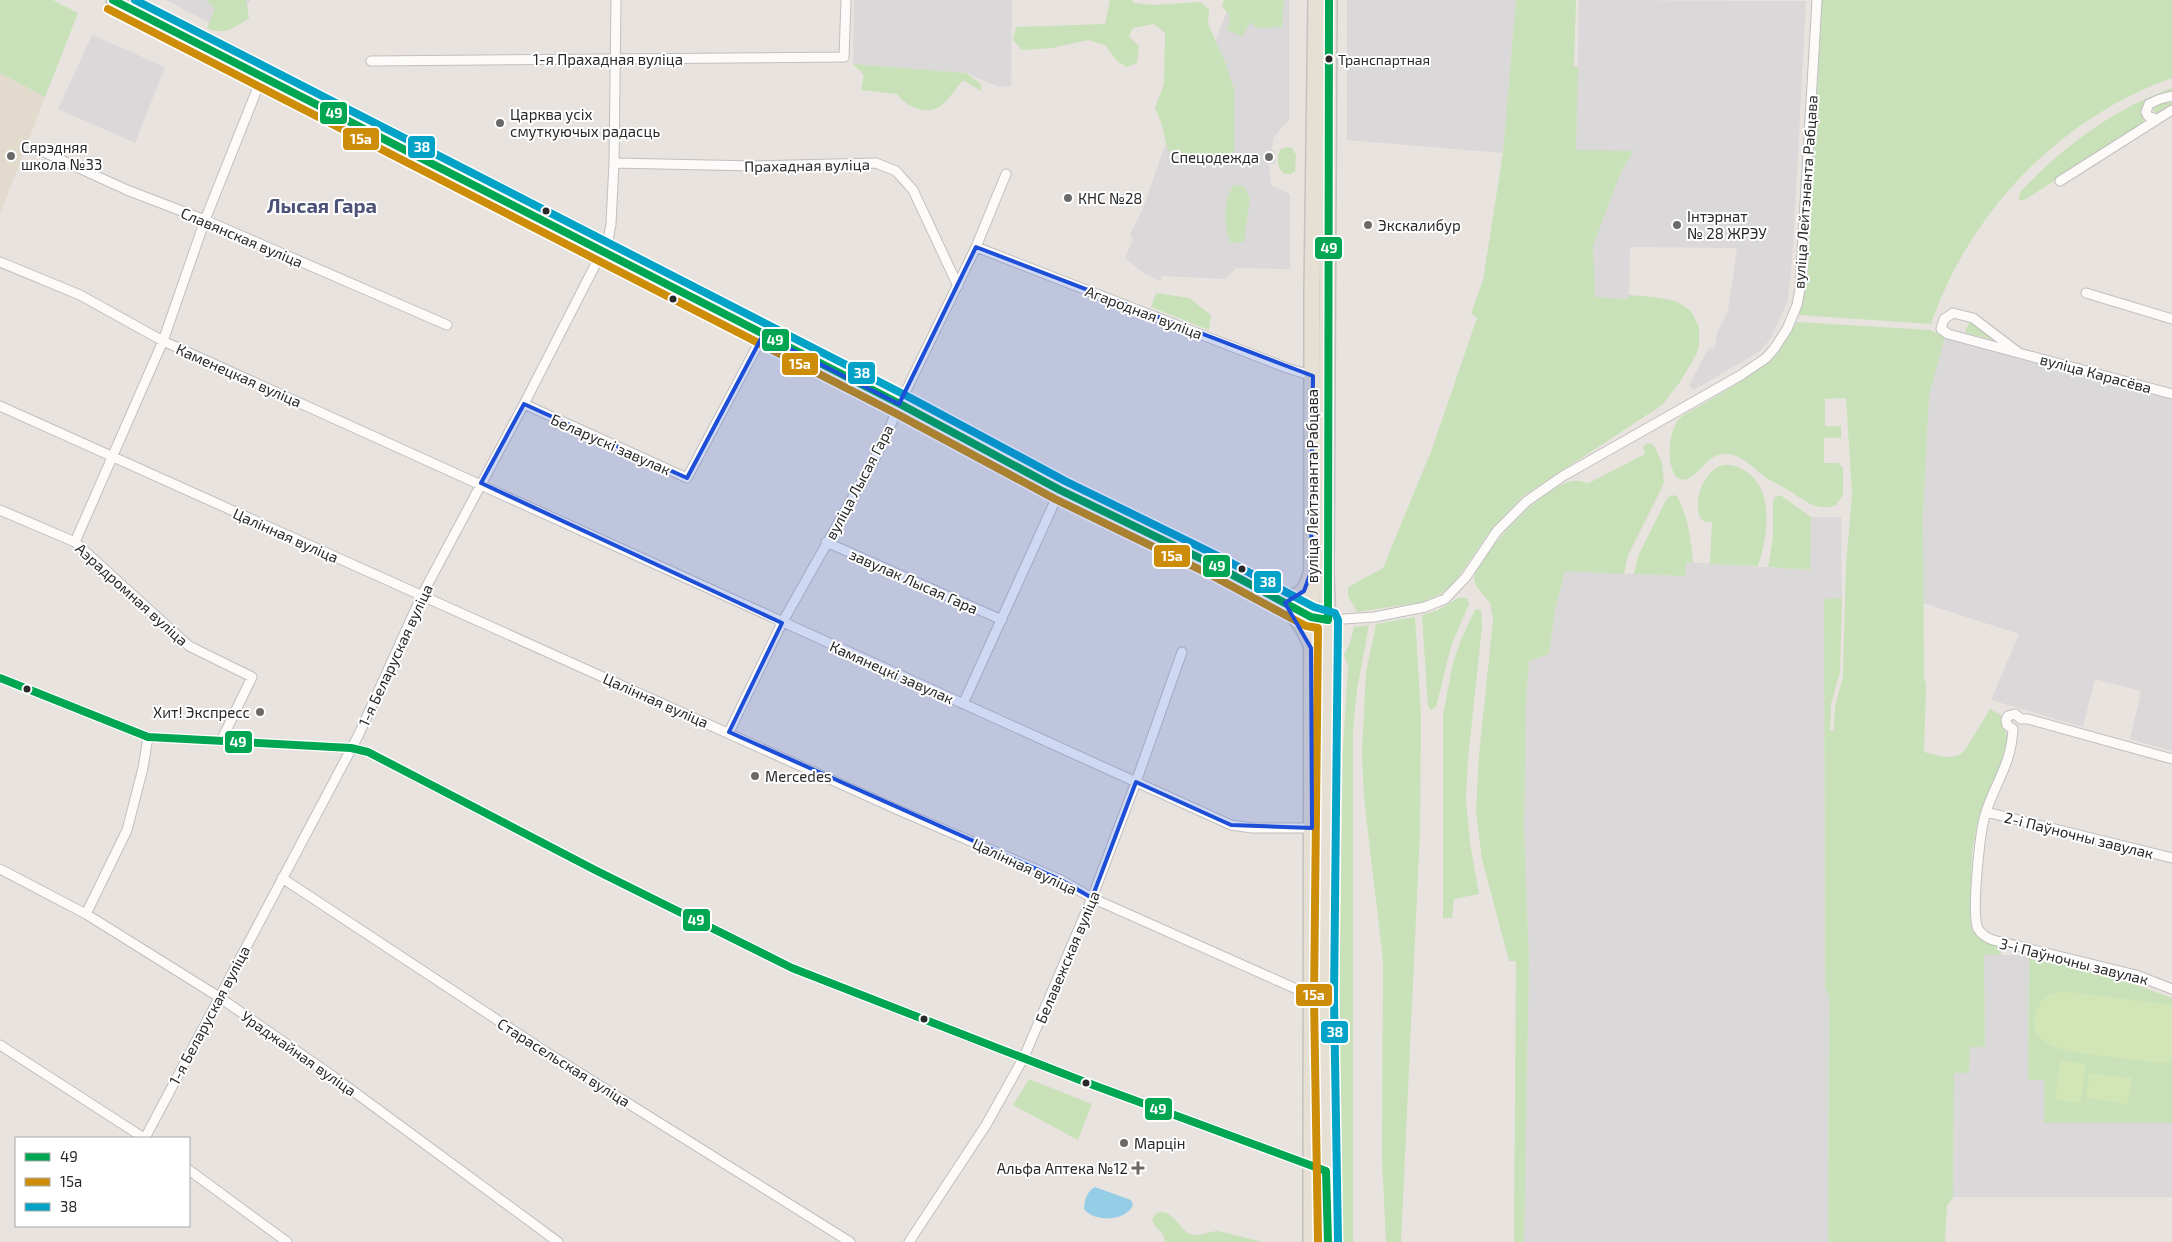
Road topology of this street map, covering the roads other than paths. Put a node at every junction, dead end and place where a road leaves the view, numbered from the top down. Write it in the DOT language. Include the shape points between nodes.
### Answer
graph roads {
  1 [pos="113,0"];
  2 [pos="616,0"];
  3 [pos="846,0"];
  4 [pos="1316,0"];
  5 [pos="1329,0"];
  6 [pos="1817,0"];
  7 [pos="616,59"];
  8 [pos="371,61"];
  9 [pos="262,76"];
  10 [pos="2172,96"];
  11 [pos="2172,110"];
  12 [pos="2155,119"];
  13 [pos="37,149"];
  14 [pos="614,162"];
  15 [pos="1006,174"];
  16 [pos="2060,181"];
  17 [pos="205,220"];
  18 [pos="976,247"];
  19 [pos="602,252"];
  20 [pos="0,262"];
  21 [pos="958,286"];
  22 [pos="2086,293"];
  23 [pos="2172,319"];
  24 [pos="447,325"];
  25 [pos="763,334"];
  26 [pos="163,341"];
  27 [pos="2019,353"];
  28 [pos="1313,376"];
  29 [pos="2172,394"];
  30 [pos="524,404"];
  31 [pos="900,404"];
  32 [pos="0,406"];
  33 [pos="113,457"];
  34 [pos="480,484"];
  35 [pos="1060,490"];
  36 [pos="0,510"];
  37 [pos="75,542"];
  38 [pos="826,542"];
  39 [pos="1311,572"];
  40 [pos="422,595"];
  41 [pos="1274,598"];
  42 [pos="1311,617"];
  43 [pos="1002,620"];
  44 [pos="1328,620"];
  45 [pos="782,623"];
  46 [pos="1311,648"];
  47 [pos="1182,652"];
  48 [pos="0,678"];
  49 [pos="963,704"];
  50 [pos="729,732"];
  51 [pos="148,738"];
  52 [pos="221,741"];
  53 [pos="351,748"];
  54 [pos="2172,758"];
  55 [pos="1136,782"];
  56 [pos="1986,812"];
  57 [pos="1312,828"];
  58 [pos="2172,858"];
  59 [pos="0,869"];
  60 [pos="282,878"];
  61 [pos="1092,898"];
  62 [pos="86,914"];
  63 [pos="2172,989"];
  64 [pos="1310,996"];
  65 [pos="219,997"];
  66 [pos="0,1045"];
  67 [pos="1024,1057"];
  68 [pos="143,1137"];
  69 [pos="146,1137"];
  70 [pos="1318,1168"];
  71 [pos="190,1171"];
  72 [pos="287,1242"];
  73 [pos="558,1242"];
  74 [pos="850,1242"];
  75 [pos="909,1242"];
  76 [pos="1311,1242"];
  77 [pos="1328,1242"];
  1 -- 9 [label="main road"];
  2 -- 7 [label="street, 1-я Беларуская вуліца"];
  3 -- 7 [label="street, 1-я Прахадная вуліца" via="844,57"];
  4 -- 28 [label="highway, вуліца Лейтэнанта Рабцава"];
  5 -- 44 [label="highway, вуліца Лейтэнанта Рабцава"];
  6 -- 44 [label="street, вуліца Лейтэнанта Рабцава" via="1800,289 1793,317 1774,349 1741,375 1648,426 1538,493 1511,515 1466,577 1444,599 1393,614"];
  7 -- 8 [label="street, 1-я Прахадная вуліца"];
  7 -- 14 [label="street, 1-я Беларуская вуліца"];
  9 -- 17 [label="street"];
  9 -- 19 [label="main road"];
  10 -- 12 [label="street" via="2149,104 2146,112"];
  11 -- 12 [label="street"];
  12 -- 16 [label="street"];
  13 -- 17 [label="street, Славянская вуліца" via="127,190"];
  14 -- 19 [label="street, 1-я Беларуская вуліца" via="611,224"];
  14 -- 21 [label="street, Прахадная вуліца" via="755,166 876,163 887,166 902,176 913,190"];
  15 -- 18 [label="street, вуліца Лысая Гара"];
  17 -- 24 [label="street, Славянская вуліца"];
  17 -- 26 [label="street"];
  18 -- 21 [label="street, вуліца Лысая Гара"];
  18 -- 28 [label="street, Агародная вуліца"];
  19 -- 25 [label="main road"];
  19 -- 30 [label="street, 1-я Беларуская вуліца"];
  20 -- 26 [label="street, Каменецкая вуліца" via="80,295"];
  21 -- 31 [label="street, вуліца Лысая Гара"];
  22 -- 23 [label="street"];
  25 -- 30 [label="street, Беларускі завулак" via="687,478"];
  25 -- 31 [label="main road"];
  26 -- 33 [label="street"];
  26 -- 34 [label="street, Каменецкая вуліца"];
  27 -- 27 [label="street, вуліца Карасёва" via="1968,316 1953,313 1944,319 1941,329 1944,333"];
  27 -- 29 [label="street, вуліца Карасёва"];
  28 -- 39 [label="highway, вуліца Лейтэнанта Рабцава"];
  30 -- 34 [label="street, 1-я Беларуская вуліца"];
  31 -- 35 [label="main road"];
  31 -- 38 [label="street, вуліца Лысая Гара" via="880,449"];
  32 -- 33 [label="street, Цалінная вуліца"];
  33 -- 37 [label="street"];
  33 -- 40 [label="street, Цалінная вуліца"];
  34 -- 40 [label="street, 1-я Беларуская вуліца"];
  34 -- 45 [label="street, Камянецкі завулак"];
  35 -- 41 [label="main road"];
  35 -- 43 [label="street"];
  36 -- 37 [label="street, Аэрадромная вуліца"];
  37 -- 52 [label="street, Аэрадромная вуліца" via="189,646 252,677"];
  38 -- 43 [label="street, завулак Лысая Гара"];
  38 -- 45 [label="street, вуліца Лысая Гара"];
  39 -- 41 [label="highway" via="1308,586 1299,595 1288,599"];
  39 -- 42 [label="highway, вуліца Лейтэнанта Рабцава"];
  40 -- 50 [label="street, Цалінная вуліца"];
  40 -- 53 [label="street, 1-я Беларуская вуліца"];
  41 -- 42 [label="main road"];
  41 -- 46 [label="highway" via="1292,611"];
  42 -- 44 [label="main road"];
  42 -- 46 [label="highway, вуліца Лейтэнанта Рабцава"];
  43 -- 49 [label="street"];
  44 -- 70 [label="highway, вуліца Лейтэнанта Рабцава" via="1324,999"];
  45 -- 49 [label="street, Камянецкі завулак"];
  45 -- 50 [label="street, вуліца Лысая Гара"];
  46 -- 57 [label="highway, вуліца Лейтэнанта Рабцава"];
  47 -- 55 [label="street, Белавежская вуліца"];
  48 -- 51 [label="street"];
  49 -- 55 [label="street, Камянецкі завулак"];
  50 -- 61 [label="street, Цалінная вуліца" via="1061,880"];
  51 -- 52 [label="street"];
  51 -- 62 [label="street" via="127,830"];
  52 -- 53 [label="street"];
  53 -- 60 [label="street, 1-я Беларуская вуліца"];
  53 -- 67 [label="street" via="378,757 604,875 792,968"];
  54 -- 56 [label="street" via="2021,719 2015,714 2008,716 2007,725 2013,729 2009,760"];
  55 -- 57 [label="street, Камянецкі завулак" via="1231,825"];
  55 -- 61 [label="street, Белавежская вуліца"];
  56 -- 58 [label="street, 2-і Паўночны завулак"];
  56 -- 63 [label="street, 3-і Паўночны завулак" via="1978,856 1976,918 1978,929 1986,937 2136,975"];
  57 -- 64 [label="highway, вуліца Лейтэнанта Рабцава"];
  59 -- 62 [label="street, Ураджайная вуліца"];
  60 -- 65 [label="street, 1-я Беларуская вуліца"];
  60 -- 74 [label="street, Старасельская вуліца" via="538,1046"];
  61 -- 64 [label="street, Цалінная вуліца"];
  61 -- 67 [label="street, Белавежская вуліца"];
  62 -- 65 [label="street, Ураджайная вуліца"];
  64 -- 70 [label="highway, вуліца Лейтэнанта Рабцава"];
  65 -- 69 [label="street, 1-я Беларуская вуліца"];
  65 -- 73 [label="street, Ураджайная вуліца" via="334,1077"];
  66 -- 68 [label="street"];
  67 -- 70 [label="street"];
  67 -- 75 [label="street, Белавежская вуліца" via="986,1125"];
  70 -- 76 [label="highway, вуліца Лейтэнанта Рабцава"];
  70 -- 77 [label="highway, вуліца Лейтэнанта Рабцава"];
  71 -- 72 [label="street"];
}
